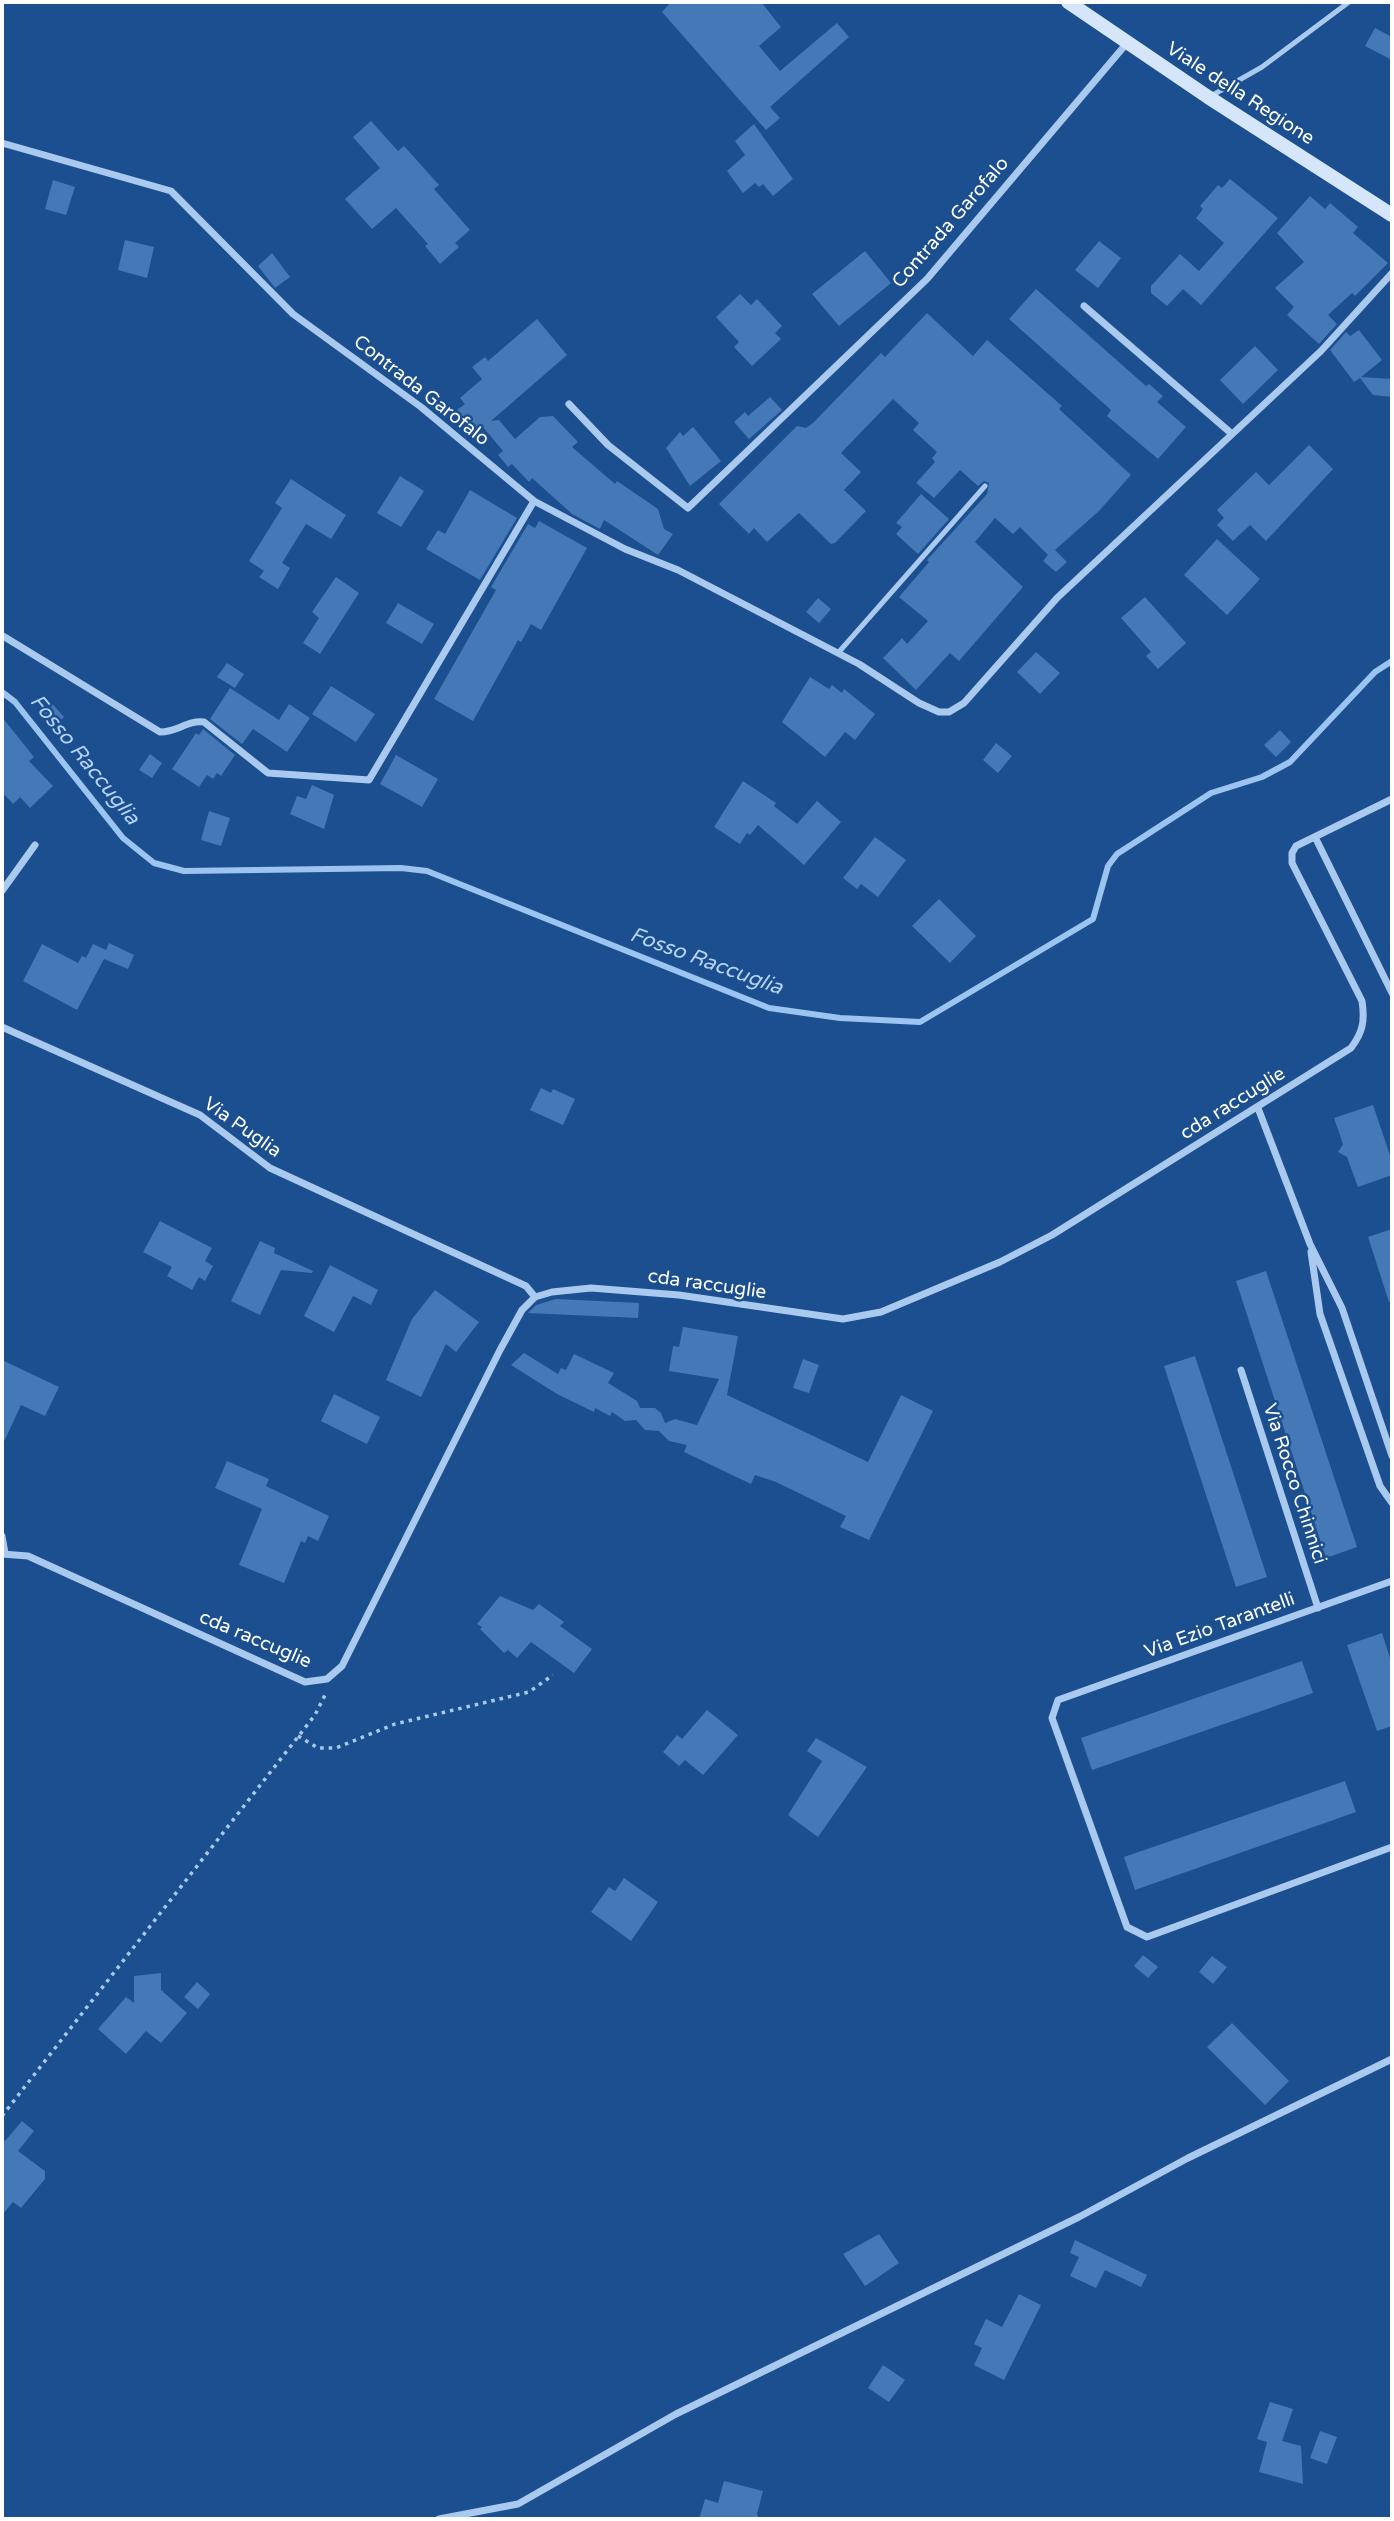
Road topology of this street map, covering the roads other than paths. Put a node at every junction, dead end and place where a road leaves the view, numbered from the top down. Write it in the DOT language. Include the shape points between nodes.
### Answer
graph roads {
  1 [pos="1068,2"];
  2 [pos="1349,2"];
  3 [pos="1127,42"];
  4 [pos="1208,97"];
  5 [pos="2,143"];
  6 [pos="1392,215"];
  7 [pos="1392,273"];
  8 [pos="1084,306"];
  9 [pos="569,404"];
  10 [pos="1232,434"];
  11 [pos="985,486"];
  12 [pos="534,501"];
  13 [pos="4,636"];
  14 [pos="838,653"];
  15 [pos="1392,799"];
  16 [pos="1315,837"];
  17 [pos="35,845"];
  18 [pos="2,891"];
  19 [pos="1392,993"];
  20 [pos="2,1027"];
  21 [pos="1258,1108"];
  22 [pos="1310,1244"];
  23 [pos="535,1297"];
  24 [pos="1241,1370"];
  25 [pos="1392,1457"];
  26 [pos="1392,1503"];
  27 [pos="2,1536"];
  28 [pos="4,1553"];
  29 [pos="1392,1581"];
  30 [pos="1318,1608"];
  31 [pos="1392,1847"];
  32 [pos="1392,2059"];
  33 [pos="439,2519"];
  1 -- 3 [label="main road, Viale della Regione"];
  2 -- 4 [label="lane" via="1262,67"];
  3 -- 4 [label="main road, Viale della Regione"];
  3 -- 9 [label="street, Contrada Garofalo" via="927,279 688,508 608,445"];
  4 -- 6 [label="main road, Viale della Regione"];
  5 -- 12 [label="street, Contrada Garofalo" via="171,191 293,314 421,407"];
  7 -- 10 [label="street, Contrada Garofalo" via="1321,351"];
  8 -- 10 [label="street"];
  10 -- 14 [label="street, Contrada Garofalo" via="1057,598 964,703 949,712 919,703"];
  11 -- 14 [label="lane"];
  12 -- 13 [label="street" via="369,780 268,773 204,722 160,732"];
  12 -- 14 [label="street, Contrada Garofalo"];
  15 -- 16 [label="street"];
  16 -- 19 [label="street"];
  16 -- 21 [label="street, cda raccuglie" via="1296,846 1292,863 1362,1001 1365,1020 1351,1048"];
  17 -- 18 [label="street"];
  20 -- 23 [label="street, Via Puglia" via="200,1115 270,1168 526,1286"];
  21 -- 22 [label="street"];
  21 -- 23 [label="street, cda raccuglie" via="1052,1235 881,1312 843,1319 679,1295 591,1288"];
  22 -- 25 [label="street" via="1342,1308"];
  22 -- 26 [label="street" via="1320,1314 1380,1486"];
  23 -- 28 [label="street, cda raccuglie" via="522,1310 500,1350 342,1666 327,1679 305,1682 28,1556"];
  24 -- 30 [label="street, Via Rocco Chinnici"];
  27 -- 28 [label="street"];
  29 -- 30 [label="street, Via Ezio Tarantelli"];
  30 -- 31 [label="street, Via Ezio Tarantelli" via="1058,1700 1052,1718 1126,1927 1147,1937"];
  32 -- 33 [label="street" via="676,2414 518,2504"];
}
